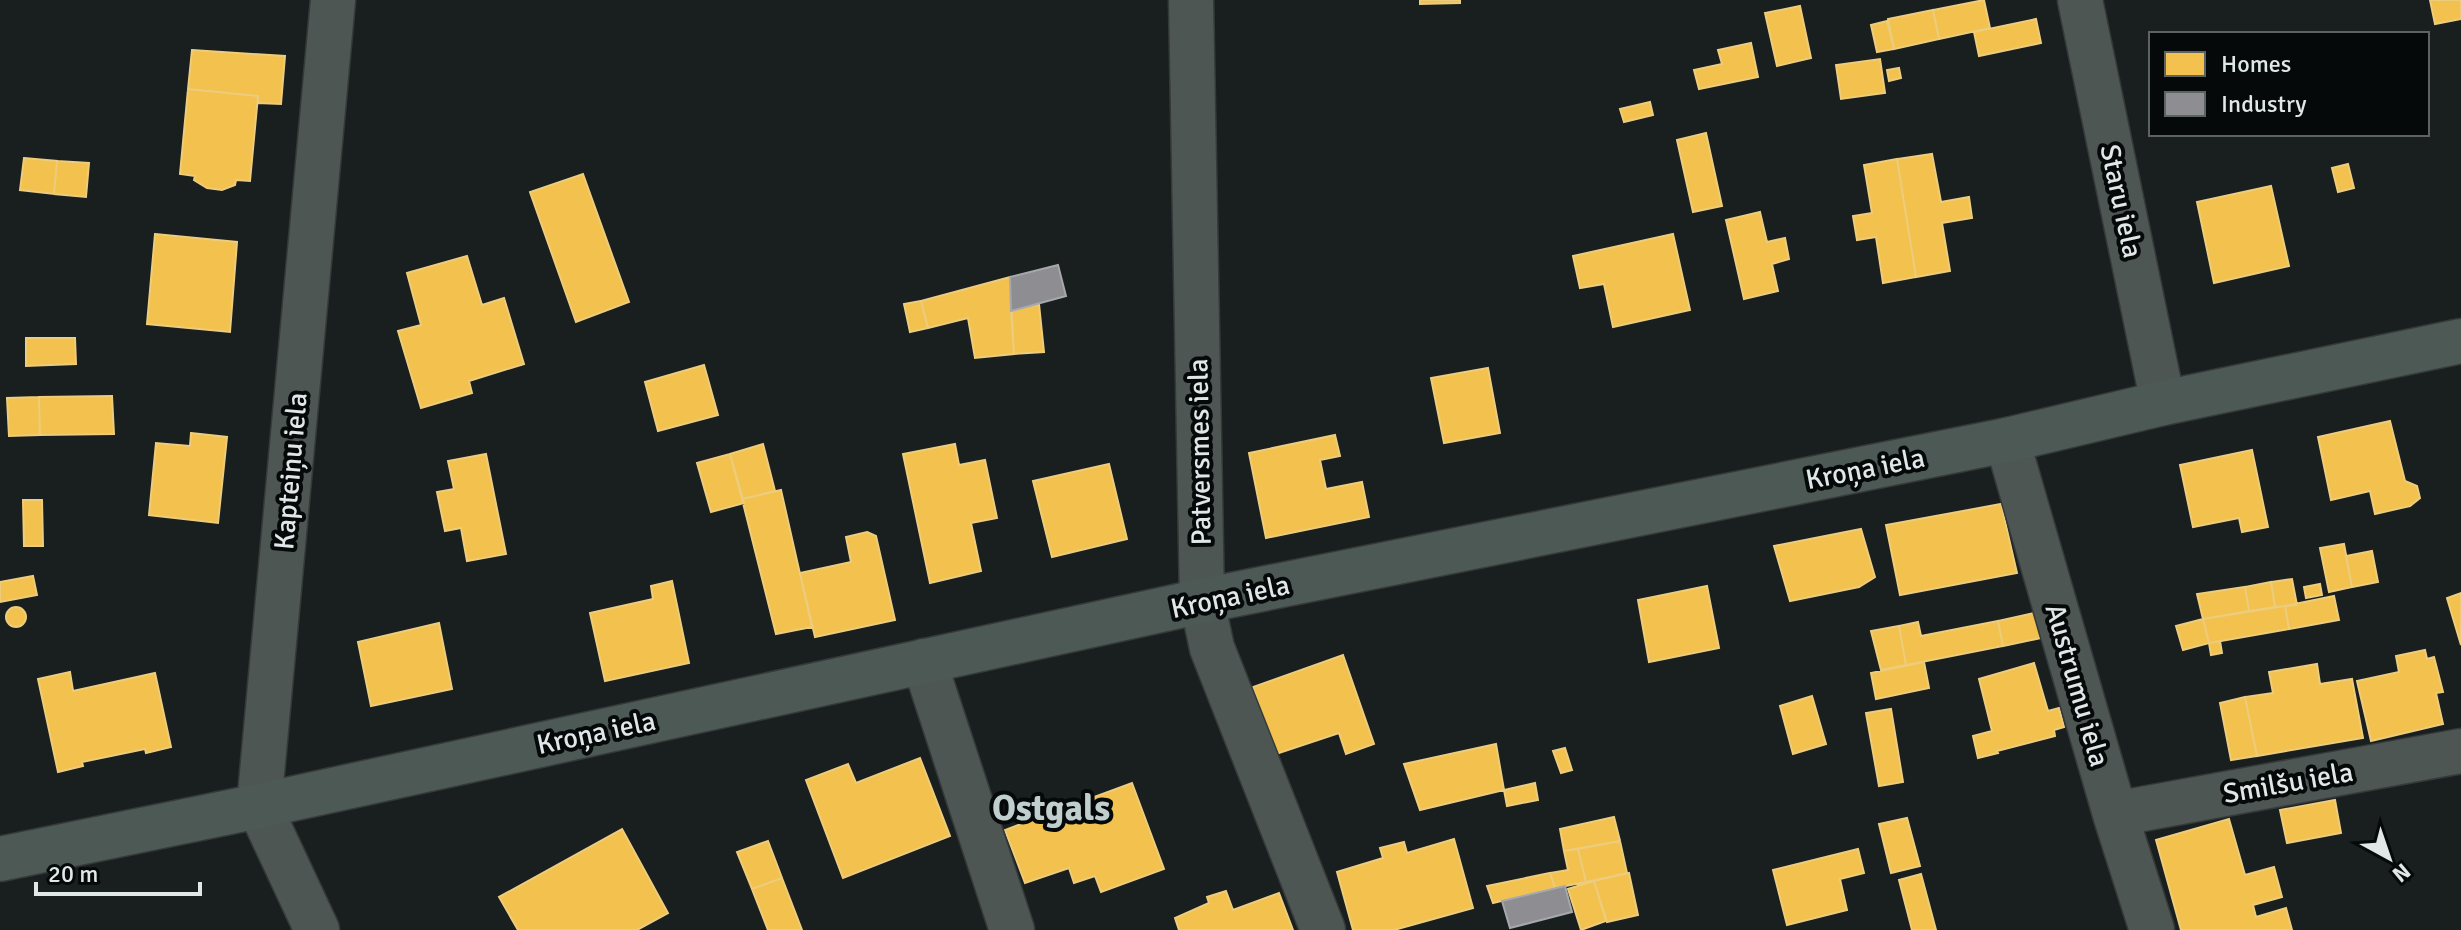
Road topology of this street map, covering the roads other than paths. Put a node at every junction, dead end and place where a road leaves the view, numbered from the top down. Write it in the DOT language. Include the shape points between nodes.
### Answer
graph roads {
  1 [pos="333,0"];
  2 [pos="1191,0"];
  3 [pos="2080,0"];
  4 [pos="2461,341"];
  5 [pos="2163,403"];
  6 [pos="2007,440"];
  7 [pos="1202,601"];
  8 [pos="924,661"];
  9 [pos="2461,751"];
  10 [pos="259,806"];
  11 [pos="2115,814"];
  12 [pos="0,859"];
  13 [pos="317,930"];
  14 [pos="1012,930"];
  15 [pos="1323,930"];
  16 [pos="2152,930"];
  1 -- 10 [label="street, Kapteiņu iela"];
  2 -- 7 [label="street, Patversmes iela"];
  3 -- 5 [label="street, Staru iela"];
  4 -- 5 [label="street, Kroņa iela"];
  5 -- 6 [label="street, Kroņa iela"];
  6 -- 7 [label="street, Kroņa iela"];
  6 -- 11 [label="street, Austrumu iela"];
  7 -- 8 [label="street, Kroņa iela"];
  7 -- 15 [label="street, Patversmes iela" via="1212,648"];
  8 -- 10 [label="street, Kroņa iela"];
  8 -- 14 [label="street"];
  9 -- 11 [label="street, Smilšu iela"];
  10 -- 12 [label="street, Kroņa iela"];
  10 -- 13 [label="street"];
  11 -- 16 [label="street, Austrumu iela"];
}
